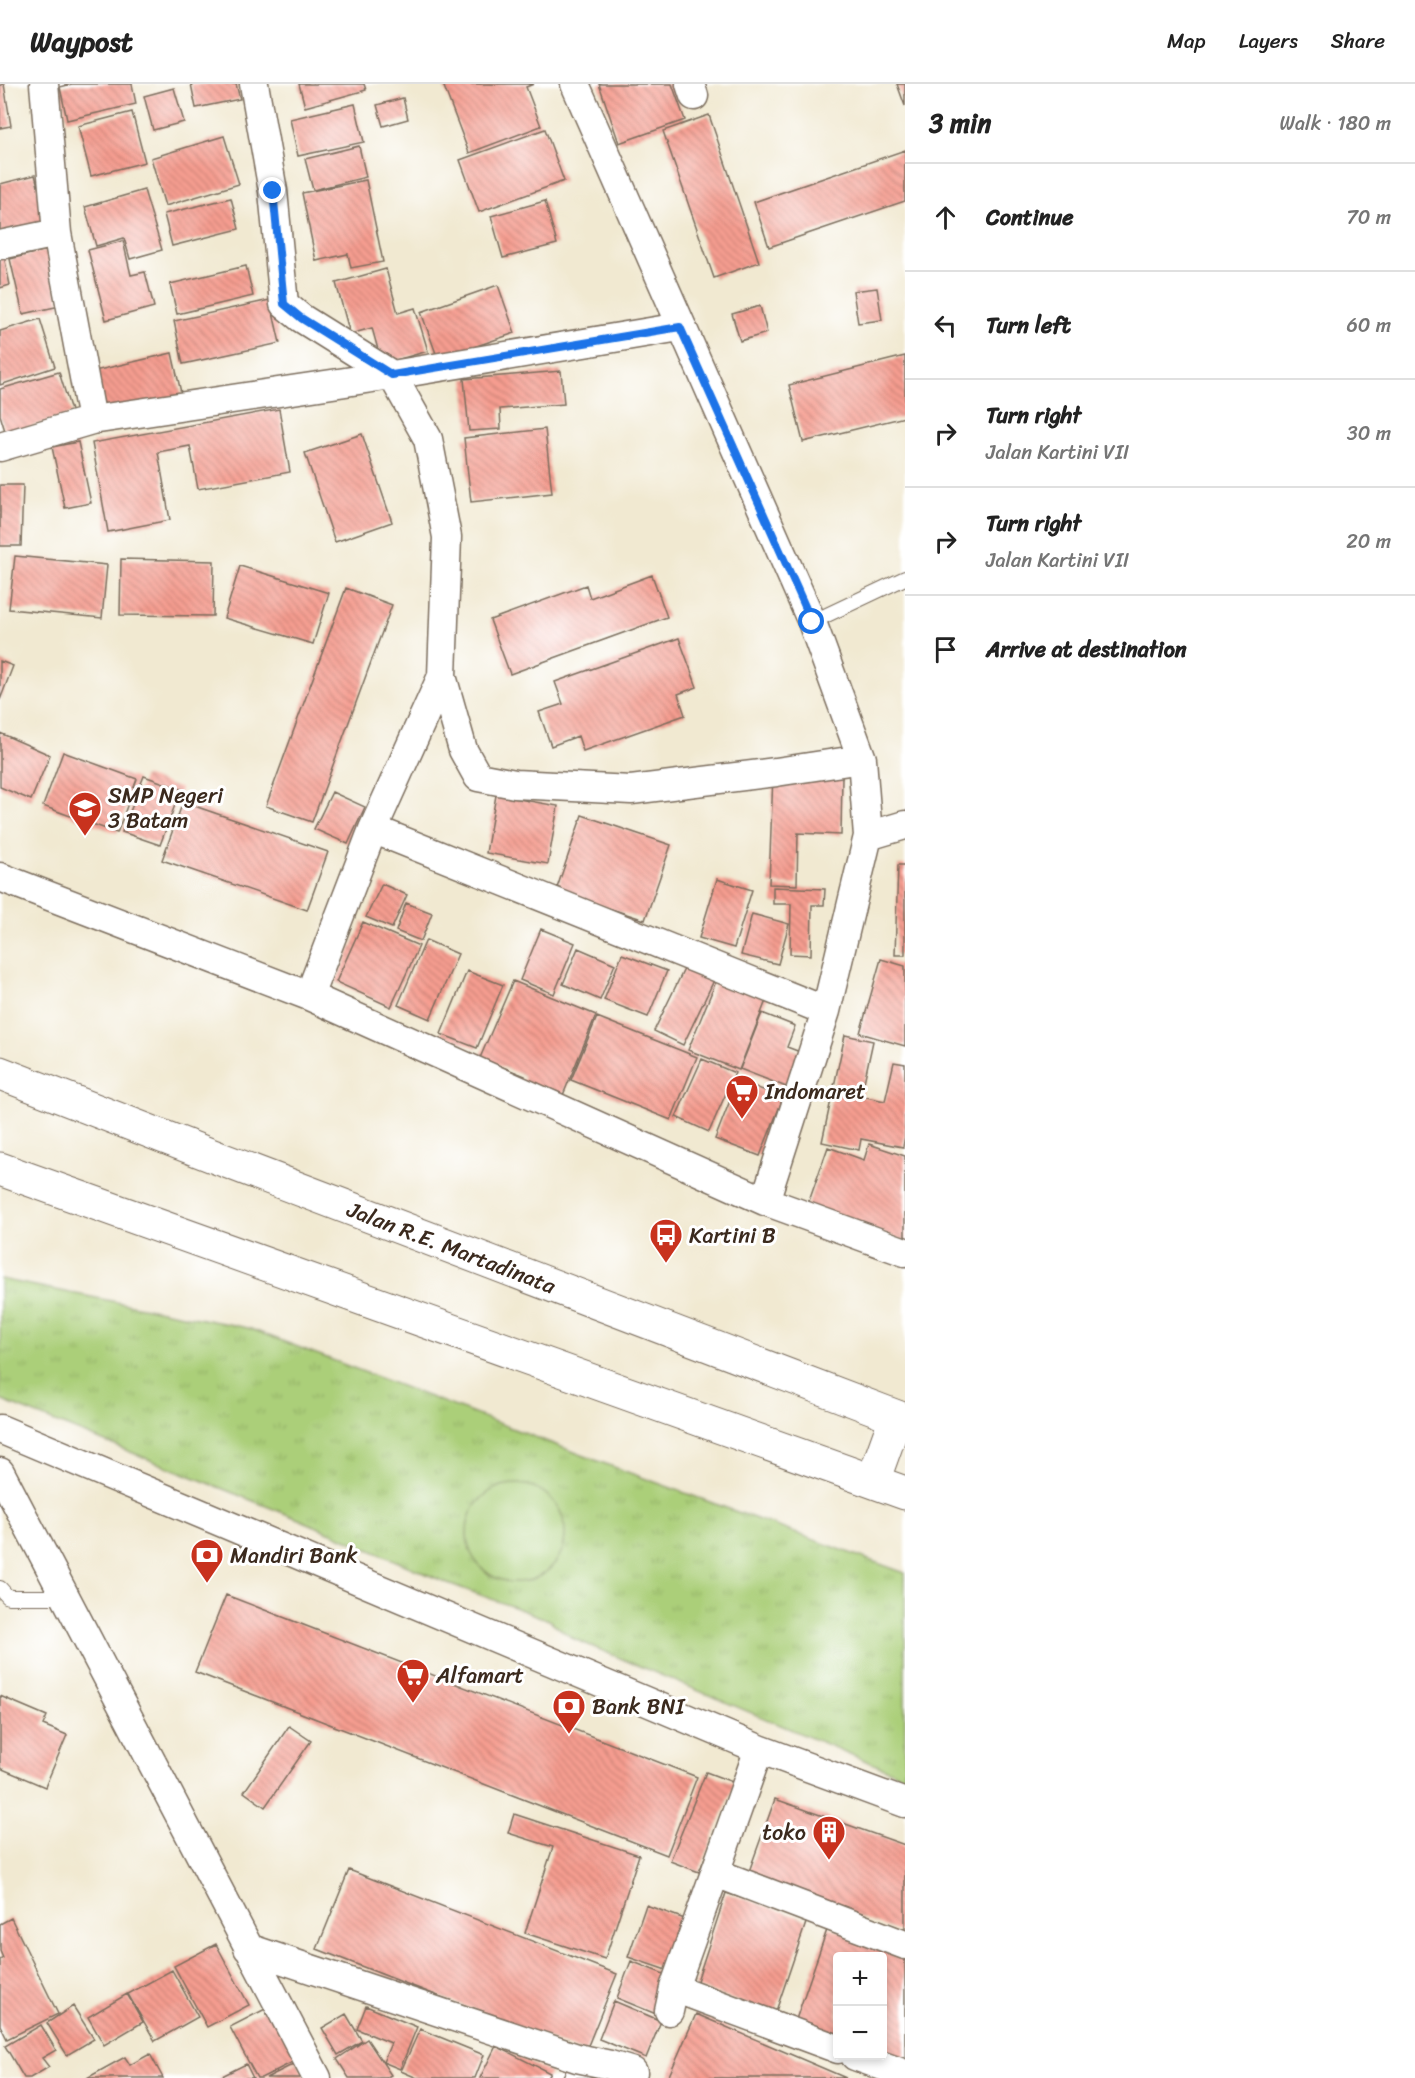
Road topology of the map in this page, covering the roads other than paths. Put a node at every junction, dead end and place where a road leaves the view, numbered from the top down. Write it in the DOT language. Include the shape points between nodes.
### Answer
graph roads {
  1 [pos="44,84"];
  2 [pos="254,84"];
  3 [pos="575,84"];
  4 [pos="57,233"];
  5 [pos="0,245"];
  6 [pos="680,327"];
  7 [pos="392,375"];
  8 [pos="92,420"];
  9 [pos="0,447"];
  10 [pos="905,578"];
  11 [pos="812,622"];
  12 [pos="442,676"];
  13 [pos="862,759"];
  14 [pos="905,825"];
  15 [pos="373,829"];
  16 [pos="868,836"];
  17 [pos="0,877"];
  18 [pos="309,996"];
  19 [pos="826,1011"];
  20 [pos="0,1073"];
  21 [pos="0,1169"];
  22 [pos="765,1201"];
  23 [pos="905,1252"];
  24 [pos="901,1418"];
  25 [pos="0,1429"];
  26 [pos="0,1472"];
  27 [pos="873,1481"];
  28 [pos="905,1493"];
  29 [pos="0,1588"];
  30 [pos="65,1597"];
  31 [pos="759,1749"];
  32 [pos="905,1803"];
  33 [pos="716,1873"];
  34 [pos="905,1945"];
  35 [pos="248,1948"];
  36 [pos="833,2048"];
  37 [pos="868,2060"];
  38 [pos="633,2072"];
  39 [pos="905,2074"];
  40 [pos="317,2078"];
  1 -- 4 [label="street"];
  2 -- 7 [label="street" via="273,191 284,304"];
  3 -- 6 [label="street"];
  4 -- 5 [label="street"];
  4 -- 8 [label="street"];
  6 -- 7 [label="street"];
  6 -- 11 [label="street"];
  7 -- 8 [label="street"];
  7 -- 12 [label="street" via="428,439 447,537"];
  8 -- 9 [label="street"];
  10 -- 11 [label="lane"];
  11 -- 13 [label="street"];
  12 -- 13 [label="street" via="463,750 478,777 631,789"];
  12 -- 15 [label="street"];
  13 -- 16 [label="street"];
  14 -- 16 [label="street"];
  15 -- 18 [label="street"];
  15 -- 19 [label="street"];
  16 -- 19 [label="street"];
  17 -- 18 [label="street"];
  18 -- 22 [label="street"];
  19 -- 22 [label="street"];
  20 -- 24 [label="highway, Jalan R.E. Martadinata"];
  21 -- 27 [label="highway"];
  22 -- 23 [label="street"];
  24 -- 27 [label="highway"];
  25 -- 31 [label="street"];
  26 -- 30 [label="street"];
  27 -- 28 [label="highway"];
  29 -- 30 [label="lane" via="8,1597"];
  30 -- 35 [label="street"];
  31 -- 32 [label="street"];
  31 -- 33 [label="street"];
  33 -- 34 [label="street"];
  33 -- 36 [label="street" via="671,2000"];
  35 -- 38 [label="street" via="577,2058"];
  35 -- 40 [label="street"];
  37 -- 39 [label="street"];
}
